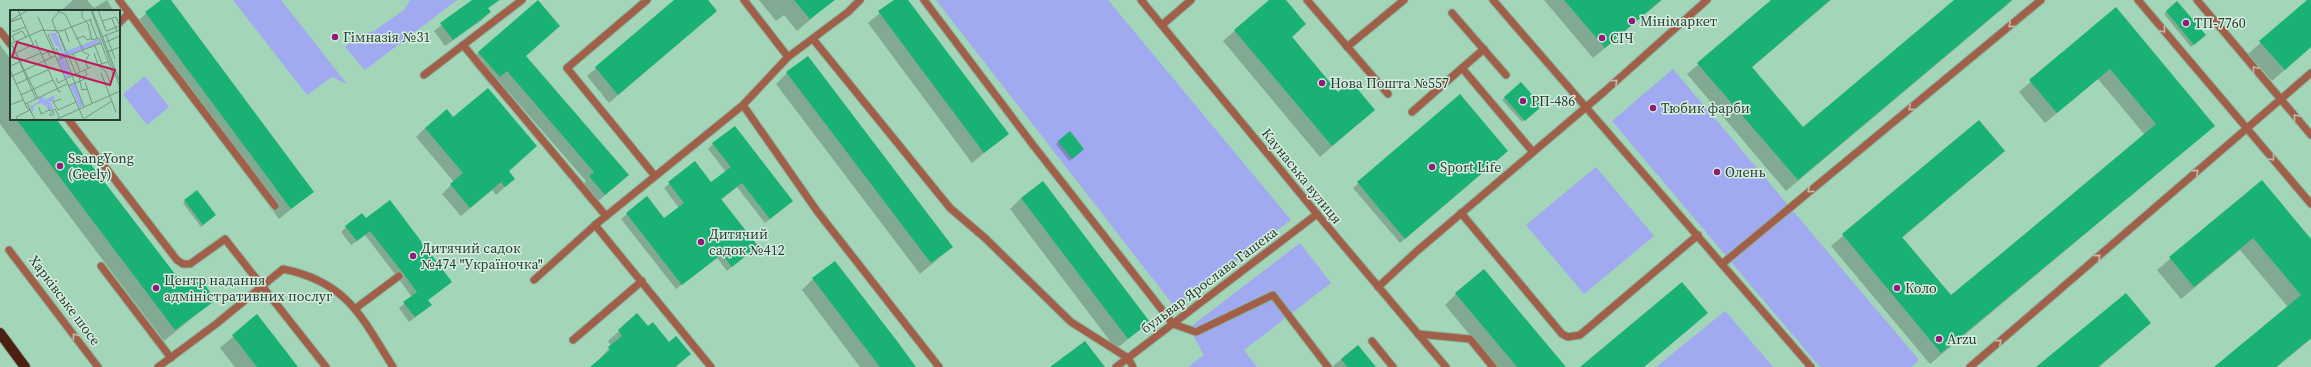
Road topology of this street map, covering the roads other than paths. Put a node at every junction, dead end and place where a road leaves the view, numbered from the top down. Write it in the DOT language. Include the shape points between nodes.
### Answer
graph roads {
  1 [pos="522,0"];
  2 [pos="647,0"];
  3 [pos="744,0"];
  4 [pos="860,0"];
  5 [pos="924,0"];
  6 [pos="1140,0"];
  7 [pos="1191,0"];
  8 [pos="1307,0"];
  9 [pos="1404,0"];
  10 [pos="1493,0"];
  11 [pos="1707,0"];
  12 [pos="2041,0"];
  13 [pos="2138,0"];
  14 [pos="2197,0"];
  15 [pos="122,1"];
  16 [pos="129,13"];
  17 [pos="1452,13"];
  18 [pos="120,22"];
  19 [pos="1162,25"];
  20 [pos="0,31"];
  21 [pos="813,39"];
  22 [pos="10,44"];
  23 [pos="463,45"];
  24 [pos="1347,47"];
  25 [pos="1484,49"];
  26 [pos="788,57"];
  27 [pos="1462,68"];
  28 [pos="2311,73"];
  29 [pos="424,75"];
  30 [pos="1506,75"];
  31 [pos="1388,94"];
  32 [pos="2281,99"];
  33 [pos="743,105"];
  34 [pos="1586,108"];
  35 [pos="1412,112"];
  36 [pos="69,120"];
  37 [pos="2247,128"];
  38 [pos="2311,135"];
  39 [pos="1533,152"];
  40 [pos="655,176"];
  41 [pos="2311,204"];
  42 [pos="275,206"];
  43 [pos="1461,213"];
  44 [pos="1317,214"];
  45 [pos="606,216"];
  46 [pos="595,225"];
  47 [pos="1698,235"];
  48 [pos="9,250"];
  49 [pos="1722,264"];
  50 [pos="101,266"];
  51 [pos="399,276"];
  52 [pos="534,280"];
  53 [pos="642,281"];
  54 [pos="261,285"];
  55 [pos="1378,287"];
  56 [pos="356,308"];
  57 [pos="1173,324"];
  58 [pos="0,333"];
  59 [pos="1418,334"];
  60 [pos="573,340"];
  61 [pos="1372,341"];
  62 [pos="171,358"];
  63 [pos="1128,358"];
  64 [pos="25,367"];
  65 [pos="98,367"];
  66 [pos="158,367"];
  67 [pos="326,367"];
  68 [pos="393,367"];
  69 [pos="711,367"];
  70 [pos="939,367"];
  71 [pos="1116,367"];
  72 [pos="1133,367"];
  73 [pos="1328,367"];
  74 [pos="1393,367"];
  75 [pos="1446,367"];
  76 [pos="1493,367"];
  77 [pos="1811,367"];
  78 [pos="1970,367"];
  1 -- 23 [label="street"];
  2 -- 40 [label="street" via="567,68"];
  3 -- 26 [label="street"];
  4 -- 21 [label="street"];
  5 -- 57 [label="street" via="1032,145"];
  6 -- 19 [label="street, Каунаська вулиця"];
  7 -- 19 [label="street"];
  8 -- 24 [label="street"];
  9 -- 24 [label="street"];
  10 -- 34 [label="street"];
  34 -- 11 [label="street, one-way"];
  12 -- 49 [label="street, one-way"];
  13 -- 37 [label="street, one-way"];
  32 -- 14 [label="street, one-way"];
  15 -- 16 [label="street"];
  16 -- 18 [label="street"];
  16 -- 42 [label="street"];
  17 -- 25 [label="street"];
  19 -- 44 [label="street, Каунаська вулиця"];
  20 -- 22 [label="street"];
  21 -- 26 [label="street"];
  21 -- 63 [label="street" via="950,208 985,238 1071,322"];
  23 -- 29 [label="street"];
  23 -- 45 [label="street"];
  24 -- 31 [label="street"];
  25 -- 27 [label="street"];
  25 -- 30 [label="street"];
  26 -- 33 [label="street"];
  27 -- 35 [label="street"];
  27 -- 39 [label="street"];
  28 -- 32 [label="street"];
  32 -- 37 [label="street"];
  38 -- 32 [label="street, one-way"];
  33 -- 40 [label="street"];
  33 -- 70 [label="street" via="817,211"];
  34 -- 39 [label="street"];
  34 -- 47 [label="street"];
  36 -- 54 [label="street" via="177,260 183,264 190,264 225,239"];
  37 -- 41 [label="street, one-way"];
  78 -- 37 [label="street, one-way"];
  39 -- 43 [label="street"];
  40 -- 45 [label="street"];
  43 -- 47 [label="street" via="1562,334 1568,337 1580,335"];
  43 -- 55 [label="street"];
  44 -- 55 [label="street, Каунаська вулиця"];
  44 -- 57 [label="street, бульвар Ярослава Гашека"];
  45 -- 46 [label="street"];
  46 -- 52 [label="street"];
  46 -- 53 [label="street"];
  47 -- 49 [label="street"];
  65 -- 48 [label="street, Харківське шосе, one-way"];
  49 -- 77 [label="street"];
  50 -- 62 [label="street"];
  51 -- 56 [label="street"];
  53 -- 60 [label="street"];
  53 -- 69 [label="street"];
  54 -- 56 [label="street" via="283,269 302,273 324,282 347,298"];
  54 -- 62 [label="street"];
  54 -- 67 [label="street"];
  55 -- 59 [label="street, Каунаська вулиця"];
  56 -- 68 [label="street"];
  57 -- 63 [label="street, бульвар Ярослава Гашека"];
  57 -- 73 [label="street" via="1196,332 1273,295"];
  58 -- 64 [label="main road"];
  59 -- 75 [label="street, Каунаська вулиця"];
  59 -- 76 [label="street" via="1470,339"];
  61 -- 74 [label="street"];
  62 -- 66 [label="street"];
  63 -- 71 [label="street, бульвар Ярослава Гашека"];
  63 -- 72 [label="street"];
}
